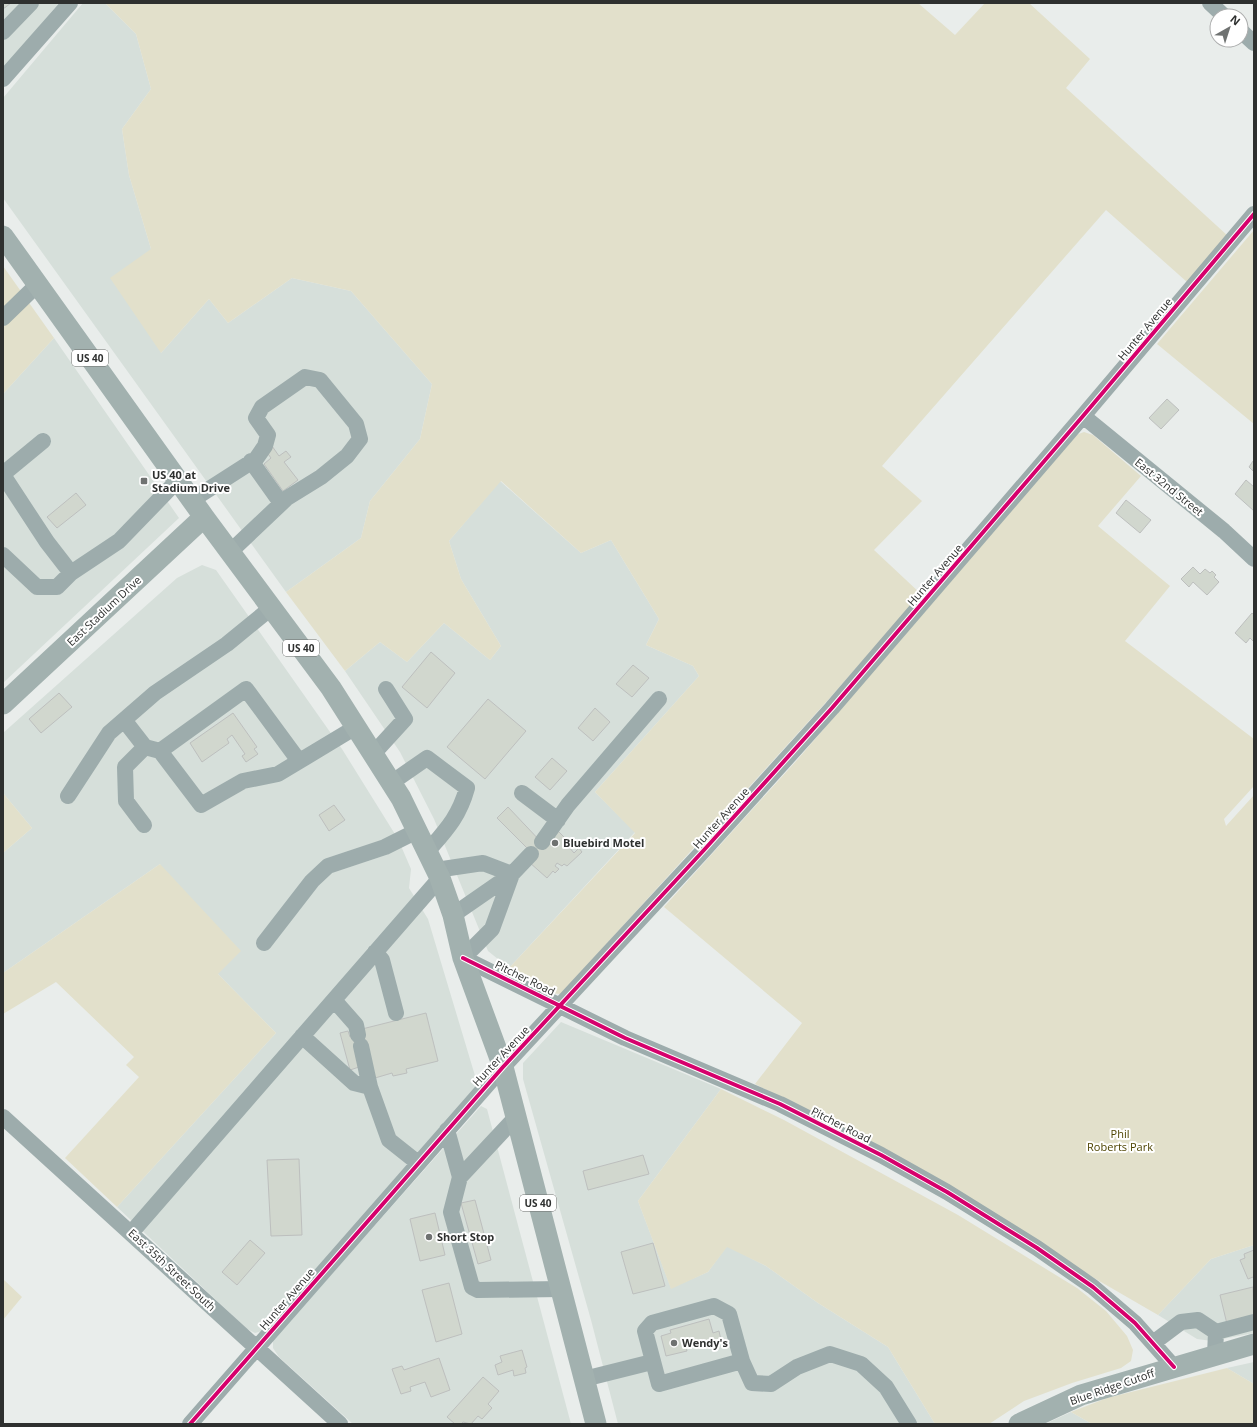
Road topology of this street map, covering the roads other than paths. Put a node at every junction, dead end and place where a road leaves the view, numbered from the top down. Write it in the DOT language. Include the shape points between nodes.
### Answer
graph roads {
  1 [pos="31,3"];
  2 [pos="70,3"];
  3 [pos="3,32"];
  4 [pos="3,79"];
  5 [pos="1254,214"];
  6 [pos="3,236"];
  7 [pos="38,284"];
  8 [pos="3,318"];
  9 [pos="1083,416"];
  10 [pos="43,442"];
  11 [pos="251,461"];
  12 [pos="3,475"];
  13 [pos="178,480"];
  14 [pos="192,500"];
  15 [pos="282,503"];
  16 [pos="204,517"];
  17 [pos="230,552"];
  18 [pos="3,555"];
  19 [pos="1254,559"];
  20 [pos="71,573"];
  21 [pos="271,608"];
  22 [pos="386,689"];
  23 [pos="659,698"];
  24 [pos="3,704"];
  25 [pos="124,720"];
  26 [pos="356,727"];
  27 [pos="152,749"];
  28 [pos="373,754"];
  29 [pos="299,761"];
  30 [pos="392,783"];
  31 [pos="522,793"];
  32 [pos="68,796"];
  33 [pos="558,820"];
  34 [pos="144,824"];
  35 [pos="417,831"];
  36 [pos="434,867"];
  37 [pos="512,874"];
  38 [pos="453,915"];
  39 [pos="264,943"];
  40 [pos="376,952"];
  41 [pos="463,958"];
  42 [pos="334,1000"];
  43 [pos="560,1006"];
  44 [pos="396,1012"];
  45 [pos="302,1036"];
  46 [pos="503,1067"];
  47 [pos="370,1087"];
  48 [pos="3,1117"];
  49 [pos="516,1117"];
  50 [pos="447,1130"];
  51 [pos="418,1163"];
  52 [pos="460,1177"];
  53 [pos="131,1232"];
  54 [pos="561,1289"];
  55 [pos="1254,1322"];
  56 [pos="1216,1332"];
  57 [pos="1153,1343"];
  58 [pos="1254,1344"];
  59 [pos="256,1347"];
  60 [pos="1215,1355"];
  61 [pos="742,1361"];
  62 [pos="652,1362"];
  63 [pos="1174,1366"];
  64 [pos="584,1379"];
  65 [pos="190,1424"];
  66 [pos="340,1424"];
  67 [pos="596,1424"];
  68 [pos="909,1424"];
  69 [pos="1019,1424"];
  1 -- 3 [label="street"];
  2 -- 4 [label="street"];
  5 -- 9 [label="street, Hunter Avenue"];
  6 -- 7 [label="main road, US 40"];
  7 -- 8 [label="street"];
  7 -- 13 [label="main road, US 40"];
  9 -- 19 [label="street, East 32nd Street" via="1224,531"];
  9 -- 43 [label="street, Hunter Avenue" via="832,708"];
  10 -- 12 [label="street"];
  11 -- 14 [label="street"];
  11 -- 15 [label="street"];
  11 -- 15 [label="street" via="256,459 265,446 268,435 256,418 262,407 305,377 320,380 356,424 360,439 348,456"];
  12 -- 20 [label="street" via="47,542"];
  13 -- 14 [label="main road, US 40"];
  13 -- 20 [label="street" via="119,541"];
  14 -- 16 [label="main road, US 40"];
  15 -- 17 [label="street"];
  16 -- 17 [label="main road, US 40"];
  16 -- 24 [label="main road, East Stadium Drive"];
  17 -- 21 [label="main road, US 40"];
  18 -- 20 [label="street" via="37,587 57,587"];
  21 -- 25 [label="street" via="227,644 156,693"];
  21 -- 26 [label="main road, US 40" via="331,688"];
  22 -- 28 [label="street" via="405,719"];
  23 -- 33 [label="street"];
  25 -- 27 [label="street"];
  25 -- 32 [label="street" via="109,733"];
  26 -- 28 [label="main road, US 40"];
  26 -- 29 [label="street"];
  27 -- 29 [label="street" via="201,805 243,780 278,774"];
  27 -- 29 [label="street" via="246,689"];
  27 -- 34 [label="street" via="125,767 126,801"];
  28 -- 30 [label="main road, US 40"];
  30 -- 35 [label="main road, US 40"];
  30 -- 36 [label="street" via="427,758 467,788 461,808 445,831"];
  31 -- 33 [label="street"];
  33 -- 37 [label="street"];
  35 -- 36 [label="main road, US 40"];
  35 -- 39 [label="street" via="386,847 328,866 312,881"];
  36 -- 37 [label="street" via="483,863"];
  36 -- 38 [label="main road, US 40"];
  36 -- 40 [label="street"];
  37 -- 38 [label="street"];
  37 -- 41 [label="street" via="492,929"];
  38 -- 41 [label="main road, US 40"];
  40 -- 42 [label="street"];
  40 -- 44 [label="street" via="382,960"];
  41 -- 43 [label="street, Pitcher Road"];
  41 -- 46 [label="main road, US 40"];
  42 -- 45 [label="street"];
  42 -- 47 [label="street" via="356,1025"];
  43 -- 46 [label="street, Hunter Avenue"];
  43 -- 57 [label="street, Pitcher Road" via="625,1038 780,1104 947,1192 1037,1248 1093,1287 1135,1323"];
  45 -- 47 [label="street" via="354,1083"];
  45 -- 53 [label="street"];
  46 -- 49 [label="main road, US 40"];
  46 -- 50 [label="street, Hunter Avenue"];
  47 -- 51 [label="street" via="389,1140"];
  48 -- 53 [label="street, East 35th Street South"];
  49 -- 52 [label="street"];
  49 -- 54 [label="main road, US 40"];
  50 -- 51 [label="street, Hunter Avenue"];
  50 -- 52 [label="street"];
  51 -- 59 [label="street, Hunter Avenue"];
  52 -- 54 [label="street" via="451,1212 472,1287 478,1290"];
  53 -- 59 [label="street, East 35th Street South"];
  54 -- 64 [label="main road, US 40"];
  55 -- 56 [label="street"];
  56 -- 57 [label="street" via="1198,1320 1181,1322"];
  56 -- 60 [label="street"];
  57 -- 63 [label="street, Pitcher Road"];
  58 -- 60 [label="main road, Blue Ridge Cutoff"];
  59 -- 65 [label="street, Hunter Avenue"];
  59 -- 66 [label="street, East 35th Street South"];
  60 -- 63 [label="main road, Blue Ridge Cutoff"];
  61 -- 62 [label="street" via="659,1384"];
  61 -- 62 [label="street" via="729,1314 714,1306 652,1323 645,1331"];
  61 -- 68 [label="street" via="752,1383 771,1384 797,1367 830,1354 861,1364 886,1387"];
  62 -- 64 [label="street"];
  63 -- 69 [label="main road, Blue Ridge Cutoff" via="1081,1395"];
  64 -- 67 [label="main road, US 40"];
}
